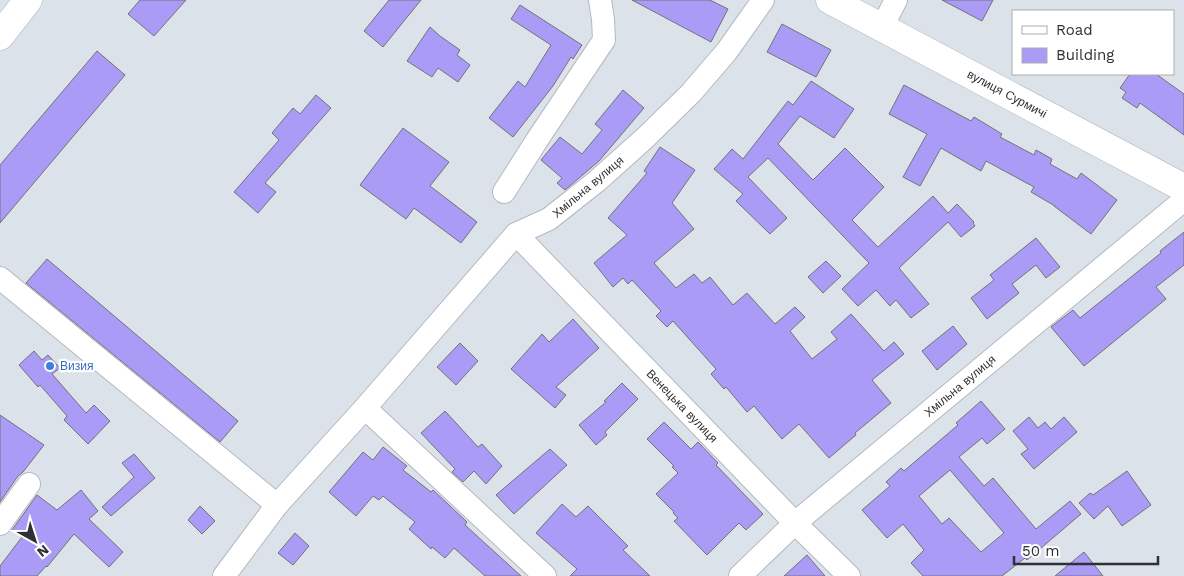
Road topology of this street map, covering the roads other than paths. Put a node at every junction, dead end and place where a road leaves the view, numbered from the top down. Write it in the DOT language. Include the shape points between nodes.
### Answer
graph roads {
  1 [pos="28,0"];
  2 [pos="600,0"];
  3 [pos="763,0"];
  4 [pos="830,0"];
  5 [pos="896,0"];
  6 [pos="882,27"];
  7 [pos="0,36"];
  8 [pos="1184,188"];
  9 [pos="504,192"];
  10 [pos="1184,200"];
  11 [pos="516,234"];
  12 [pos="0,278"];
  13 [pos="365,408"];
  14 [pos="29,484"];
  15 [pos="278,505"];
  16 [pos="796,523"];
  17 [pos="0,524"];
  18 [pos="224,576"];
  19 [pos="545,576"];
  20 [pos="740,576"];
  21 [pos="849,576"];
  1 -- 7 [label="main road"];
  2 -- 9 [label="street" via="604,40"];
  3 -- 11 [label="street, Хмільна вулиця" via="727,51 691,93 645,138 549,219"];
  4 -- 6 [label="main road, вулиця Сурмичі"];
  5 -- 6 [label="street"];
  6 -- 8 [label="main road, вулиця Сурмичі"];
  10 -- 16 [label="street, Хмільна вулиця"];
  11 -- 13 [label="street, Хмільна вулиця"];
  11 -- 16 [label="street, Венецька вулиця"];
  12 -- 15 [label="street"];
  13 -- 15 [label="street, Хмільна вулиця"];
  13 -- 19 [label="street"];
  14 -- 17 [label="street"];
  15 -- 18 [label="street, Хмільна вулиця"];
  16 -- 20 [label="street, Хмільна вулиця"];
  16 -- 21 [label="street, Венецька вулиця"];
}
